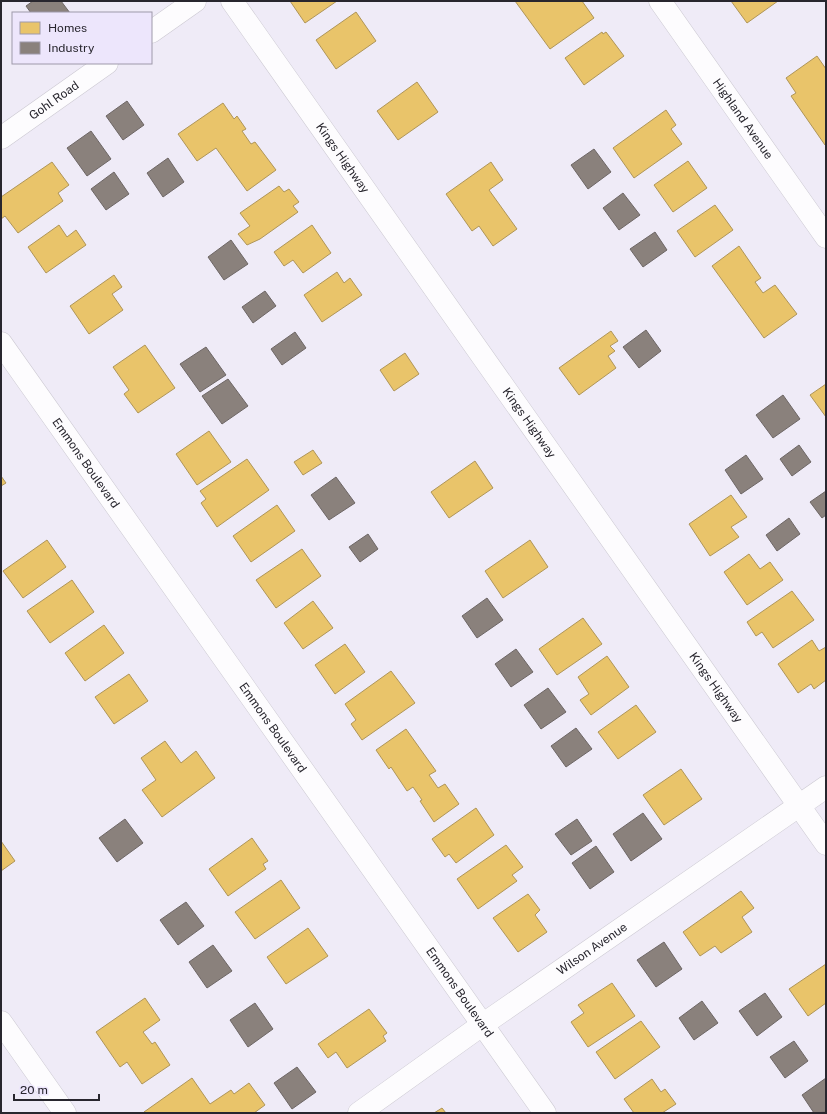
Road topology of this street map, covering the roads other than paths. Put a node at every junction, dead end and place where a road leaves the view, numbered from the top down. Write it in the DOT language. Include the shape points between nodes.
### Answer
graph roads {
  1 [pos="195,1"];
  2 [pos="232,1"];
  3 [pos="660,1"];
  4 [pos="152,31"];
  5 [pos="106,64"];
  6 [pos="1,138"];
  7 [pos="826,237"];
  8 [pos="1,343"];
  9 [pos="826,787"];
  10 [pos="799,806"];
  11 [pos="826,844"];
  12 [pos="1,1022"];
  13 [pos="482,1025"];
  14 [pos="65,1113"];
  15 [pos="359,1113"];
  16 [pos="545,1113"];
  1 -- 4 [label="street"];
  2 -- 10 [label="street, Kings Highway"];
  3 -- 7 [label="street, Highland Avenue"];
  5 -- 6 [label="street, Gohl Road"];
  8 -- 13 [label="street, Emmons Boulevard"];
  9 -- 10 [label="street, Wilson Avenue"];
  10 -- 11 [label="street, Kings Highway"];
  10 -- 13 [label="street, Wilson Avenue"];
  12 -- 14 [label="street"];
  13 -- 15 [label="street, Wilson Avenue"];
  13 -- 16 [label="street, Emmons Boulevard"];
}
